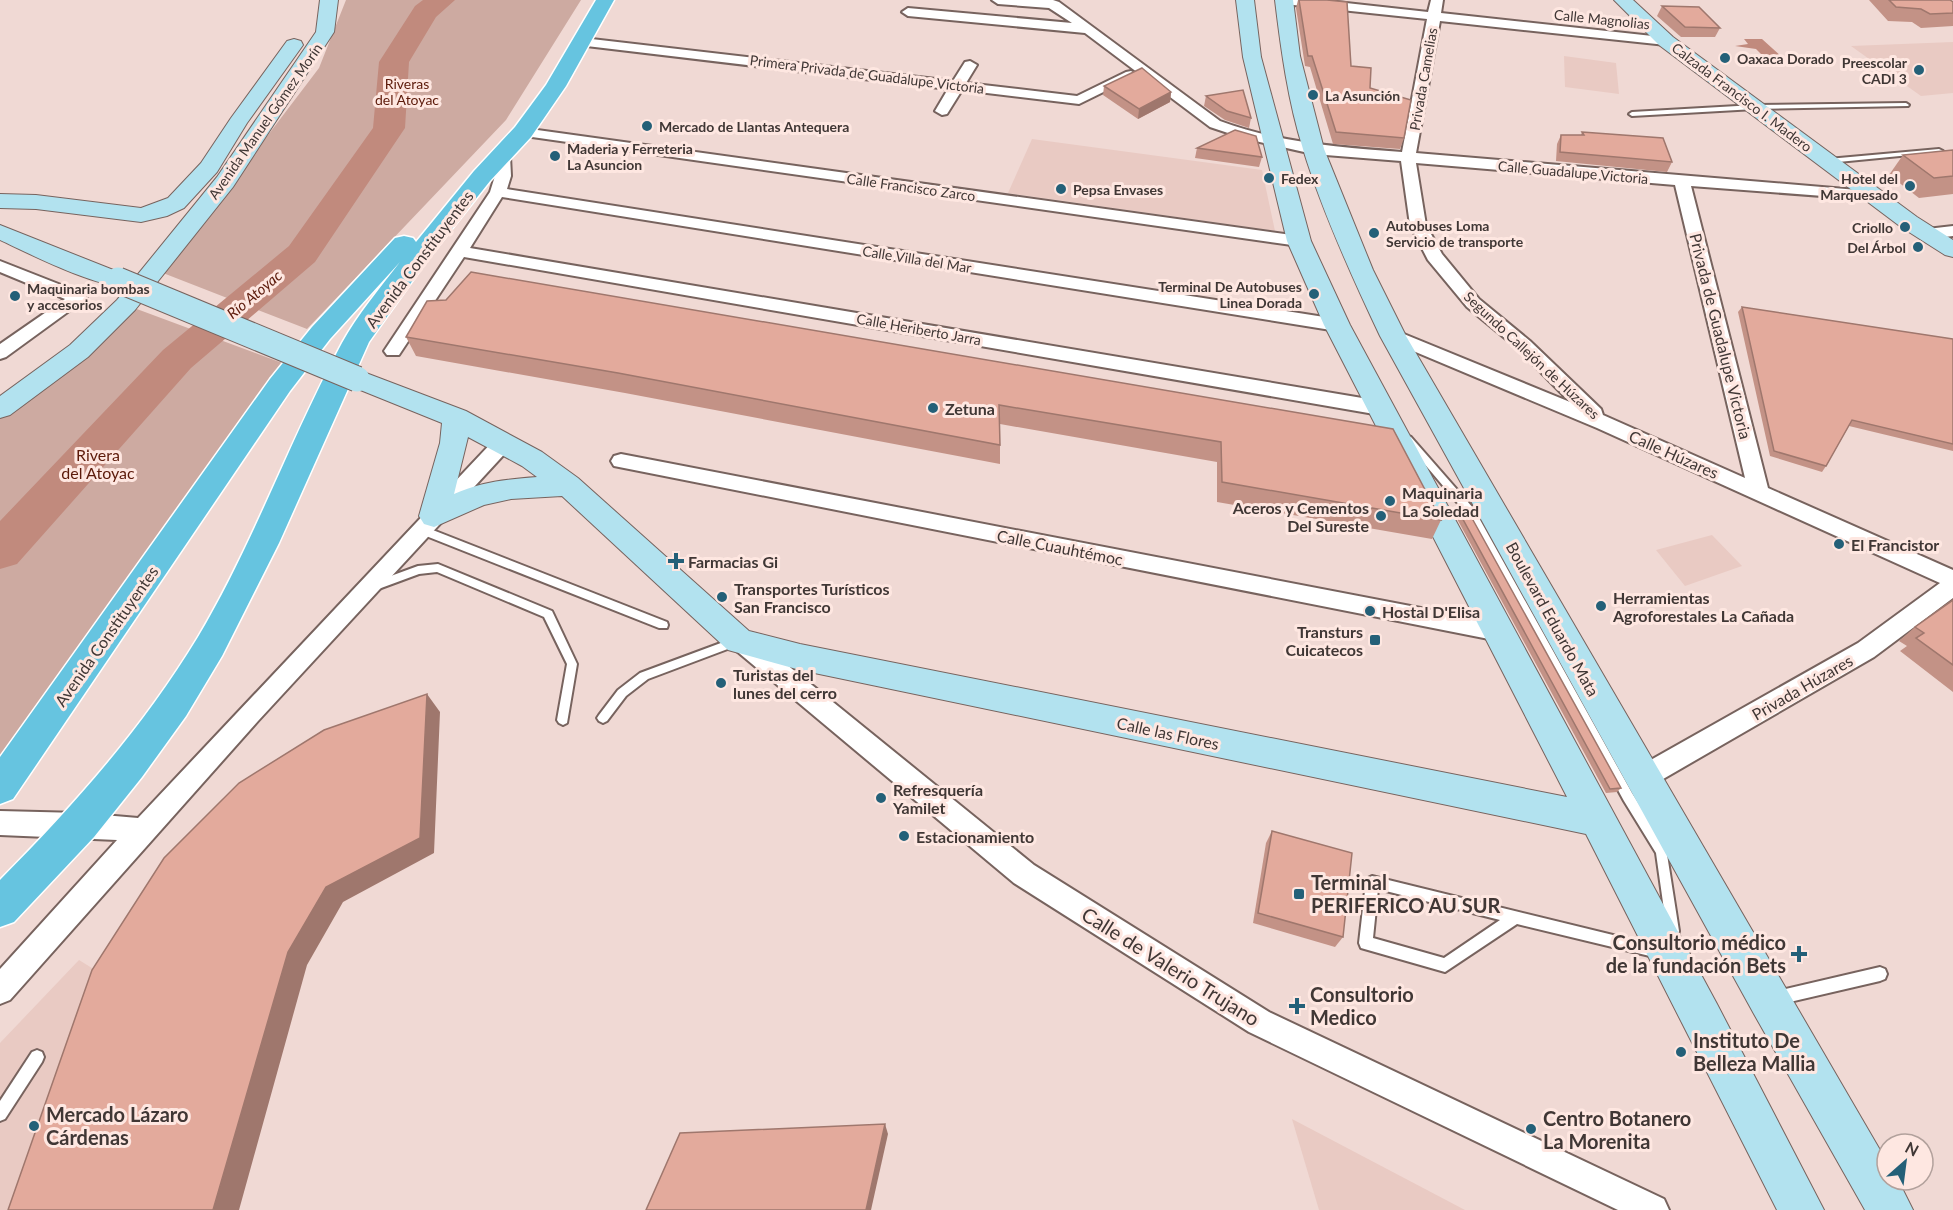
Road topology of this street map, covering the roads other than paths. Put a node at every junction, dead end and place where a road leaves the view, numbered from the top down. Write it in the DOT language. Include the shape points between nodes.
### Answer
graph roads {
  1 [pos="327,0"];
  2 [pos="605,0"];
  3 [pos="998,0"];
  4 [pos="1245,0"];
  5 [pos="1284,0"];
  6 [pos="1437,0"];
  7 [pos="1623,0"];
  8 [pos="1050,3"];
  9 [pos="908,12"];
  10 [pos="1434,17"];
  11 [pos="1090,30"];
  12 [pos="1666,41"];
  13 [pos="583,42"];
  14 [pos="970,66"];
  15 [pos="1143,69"];
  16 [pos="958,84"];
  17 [pos="1906,105"];
  18 [pos="1755,108"];
  19 [pos="942,111"];
  20 [pos="1632,114"];
  21 [pos="523,132"];
  22 [pos="1273,142"];
  23 [pos="1313,149"];
  24 [pos="1939,151"];
  25 [pos="1408,158"];
  26 [pos="1828,161"];
  27 [pos="494,175"];
  28 [pos="1682,181"];
  29 [pos="1875,195"];
  30 [pos="0,201"];
  31 [pos="1953,231"];
  32 [pos="0,232"];
  33 [pos="1928,234"];
  34 [pos="1299,242"];
  35 [pos="1953,250"];
  36 [pos="459,251"];
  37 [pos="0,266"];
  38 [pos="128,285"];
  39 [pos="1337,326"];
  40 [pos="1392,336"];
  41 [pos="393,351"];
  42 [pos="0,353"];
  43 [pos="0,409"];
  44 [pos="1382,412"];
  45 [pos="456,418"];
  46 [pos="1604,423"];
  47 [pos="504,442"];
  48 [pos="621,461"];
  49 [pos="568,485"];
  50 [pos="1759,492"];
  51 [pos="427,523"];
  52 [pos="1953,582"];
  53 [pos="362,591"];
  54 [pos="663,625"];
  55 [pos="1499,632"];
  56 [pos="739,640"];
  57 [pos="603,718"];
  58 [pos="563,720"];
  59 [pos="1642,778"];
  60 [pos="0,787"];
  61 [pos="1598,820"];
  62 [pos="0,823"];
  63 [pos="80,825"];
  64 [pos="142,830"];
  65 [pos="0,908"];
  66 [pos="1514,918"];
  67 [pos="1674,962"];
  68 [pos="1880,974"];
  69 [pos="0,990"];
  70 [pos="1768,1000"];
  71 [pos="37,1056"];
  72 [pos="0,1114"];
  73 [pos="1653,1210"];
  74 [pos="1801,1210"];
  75 [pos="1890,1210"];
  1 -- 30 [label="main road" via="208,167 176,203 141,214"];
  1 -- 38 [label="main road, Avenida Manuel Gómez Morín" via="325,32 225,182"];
  2 -- 13 [label="main road"];
  3 -- 8 [label="street"];
  4 -- 22 [label="main road" via="1252,57"];
  5 -- 10 [label="street, Calle Magnolias"];
  5 -- 23 [label="main road, Boulevard Eduardo Mata" via="1291,56"];
  6 -- 10 [label="street, Privada Camelias"];
  7 -- 12 [label="main road, Calzada Francisco I. Madero"];
  8 -- 11 [label="street, Calle Guadalupe Victoria"];
  9 -- 11 [label="street"];
  10 -- 12 [label="street, Calle Magnolias"];
  10 -- 25 [label="street, Privada Camelias"];
  11 -- 15 [label="street, Calle Guadalupe Victoria"];
  12 -- 18 [label="main road, Calzada Francisco I. Madero"];
  13 -- 16 [label="street, Primera Privada de Guadalupe Victoria"];
  13 -- 21 [label="main road"];
  14 -- 16 [label="street"];
  15 -- 16 [label="street, Primera Privada de Guadalupe Victoria" via="1079,100"];
  15 -- 22 [label="street, Calle Guadalupe Victoria" via="1215,124"];
  16 -- 19 [label="street"];
  17 -- 18 [label="lane"];
  18 -- 20 [label="lane"];
  18 -- 26 [label="main road, Calzada Francisco I. Madero"];
  21 -- 27 [label="main road"];
  21 -- 34 [label="street, Calle Francisco Zarco"];
  22 -- 23 [label="street, Calle Guadalupe Victoria"];
  22 -- 34 [label="main road"];
  23 -- 25 [label="street, Calle Guadalupe Victoria"];
  23 -- 40 [label="main road, Boulevard Eduardo Mata"];
  24 -- 26 [label="lane"];
  25 -- 28 [label="street, Calle Guadalupe Victoria"];
  25 -- 46 [label="street, Segundo Callejón de Húzares" via="1418,225 1434,256 1473,303 1524,345"];
  26 -- 29 [label="main road, Calzada Francisco I. Madero"];
  27 -- 36 [label="street"];
  27 -- 39 [label="street, Calle Villa del Mar"];
  27 -- 60 [label="main road, Avenida Constituyentes" via="456,194 415,231 321,333 280,385"];
  27 -- 63 [label="main road, Avenida Constituyentes" via="405,272 356,342 263,543 210,646 129,766"];
  28 -- 29 [label="street, Calle Guadalupe Victoria"];
  28 -- 50 [label="street, Privada de Guadalupe Victoria"];
  29 -- 33 [label="main road, Calzada Francisco I. Madero"];
  31 -- 33 [label="street"];
  32 -- 38 [label="main road"];
  33 -- 35 [label="main road, Calzada Francisco I. Madero"];
  34 -- 39 [label="main road"];
  36 -- 41 [label="street"];
  36 -- 44 [label="street, Calle Heriberto Jarra"];
  37 -- 42 [label="street" via="78,298"];
  38 -- 43 [label="main road, Avenida Manuel Gómez Morín" via="117,316 78,351"];
  38 -- 45 [label="main road, bridge"];
  39 -- 44 [label="main road"];
  40 -- 46 [label="street, Calle Húzares"];
  40 -- 59 [label="main road, Boulevard Eduardo Mata"];
  44 -- 55 [label="main road"];
  44 -- 67 [label="lane" via="1471,512 1662,852"];
  45 -- 47 [label="main road"];
  45 -- 51 [label="main road" via="454,443"];
  46 -- 50 [label="street, Calle Húzares"];
  47 -- 49 [label="main road"];
  47 -- 51 [label="street"];
  48 -- 55 [label="street, Calle Cuauhtémoc"];
  49 -- 51 [label="main road" via="477,496"];
  49 -- 56 [label="main road"];
  50 -- 52 [label="street, Calle Húzares"];
  51 -- 53 [label="street"];
  51 -- 54 [label="lane"];
  52 -- 59 [label="street, Privada Húzares" via="1942,595 1866,650"];
  53 -- 58 [label="lane" via="418,570 438,568 548,614 572,664"];
  53 -- 64 [label="street"];
  55 -- 61 [label="main road"];
  56 -- 57 [label="lane" via="645,675 622,693"];
  56 -- 61 [label="main road, Calle las Flores" via="800,657"];
  56 -- 73 [label="street, Calle de Valerio Trujano" via="1024,874 1249,1016"];
  59 -- 70 [label="main road, Boulevard Eduardo Mata"];
  61 -- 67 [label="main road"];
  62 -- 63 [label="street"];
  63 -- 64 [label="street"];
  63 -- 65 [label="main road, Avenida Constituyentes"];
  64 -- 69 [label="street"];
  66 -- 66 [label="lane" via="1372,882 1366,943 1445,965"];
  66 -- 67 [label="lane"];
  67 -- 74 [label="main road"];
  68 -- 70 [label="lane"];
  70 -- 75 [label="main road, Boulevard Eduardo Mata"];
  71 -- 72 [label="lane"];
}
